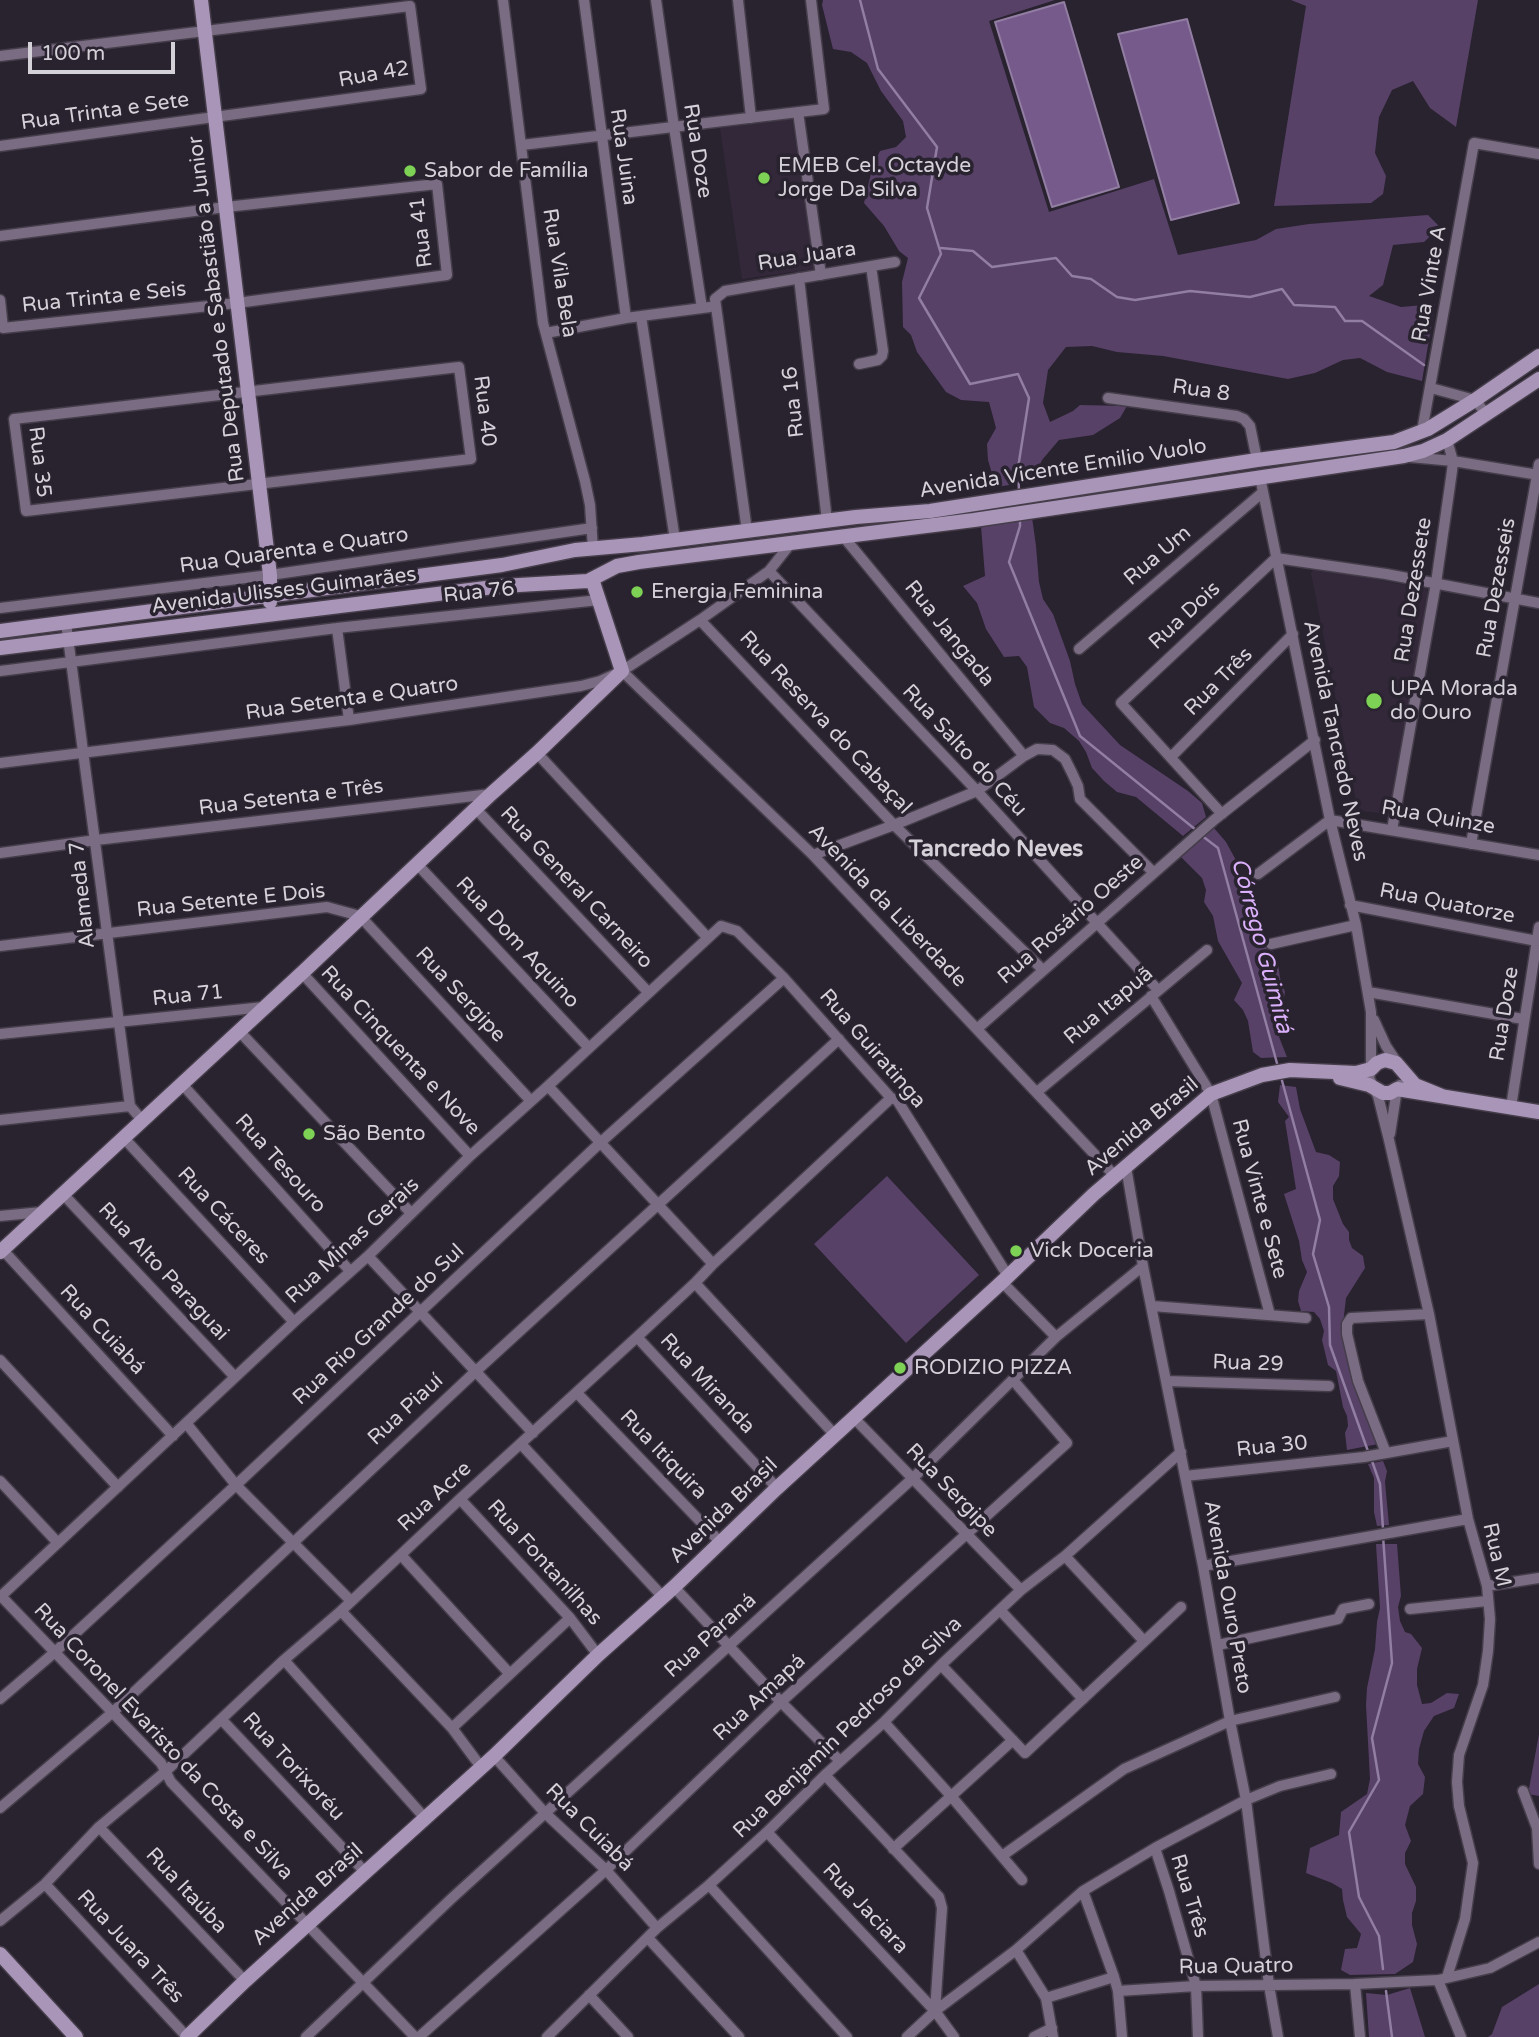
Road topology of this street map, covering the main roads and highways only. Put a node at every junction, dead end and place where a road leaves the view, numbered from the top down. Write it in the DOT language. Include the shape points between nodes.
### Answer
graph roads {
  1 [pos="201,0"];
  2 [pos="1539,356"];
  3 [pos="1539,379"];
  4 [pos="1047,501"];
  5 [pos="998,508"];
  6 [pos="593,549"];
  7 [pos="571,551"];
  8 [pos="595,577"];
  9 [pos="573,581"];
  10 [pos="271,596"];
  11 [pos="269,614"];
  12 [pos="0,631"];
  13 [pos="0,648"];
  14 [pos="1319,1073"];
  15 [pos="1442,1096"];
  16 [pos="1539,1112"];
  17 [pos="1,1251"];
  18 [pos="0,1954"];
  19 [pos="76,2037"];
  20 [pos="187,2037"];
  1 -- 10 [label="main road, Rua Deputado e Sabastião a Junior"];
  2 -- 4 [label="main road, Avenida Vicente Emilio Vuolo" via="1475,400 1394,442 1257,460"];
  3 -- 4 [label="main road, Avenida Vicente Emilio Vuolo" via="1447,440 1404,456"];
  4 -- 5 [label="main road, Avenida Vicente Emilio Vuolo"];
  5 -- 6 [label="main road, Avenida Vicente Emilio Vuolo" via="827,521"];
  5 -- 8 [label="main road, Avenida Vicente Emilio Vuolo" via="843,536 639,562"];
  6 -- 7 [label="main road, Avenida Vicente Emilio Vuolo"];
  6 -- 8 [label="main road" via="598,564"];
  7 -- 9 [label="main road" via="566,567"];
  7 -- 10 [label="main road, Avenida Ulisses Guimarães" via="502,565"];
  8 -- 9 [label="main road, Avenida Vicente Emilio Vuolo"];
  8 -- 17 [label="main road" via="622,671"];
  9 -- 11 [label="main road, Avenida Ulisses Guimarães"];
  10 -- 11 [label="main road, Rua Deputado e Sabastião a Junior"];
  10 -- 12 [label="main road, Avenida Ulisses Guimarães"];
  11 -- 13 [label="main road, Avenida Ulisses Guimarães"];
  14 -- 15 [label="main road, Avenida Brasil" via="1366,1084 1383,1093 1397,1089"];
  14 -- 15 [label="main road, Avenida Brasil" via="1349,1073 1393,1061 1415,1085"];
  14 -- 20 [label="main road, Avenida Brasil" via="1290,1070 1262,1075 1211,1094 1121,1171"];
  15 -- 16 [label="main road, Avenida Brasil"];
  18 -- 19 [label="main road"];
}
